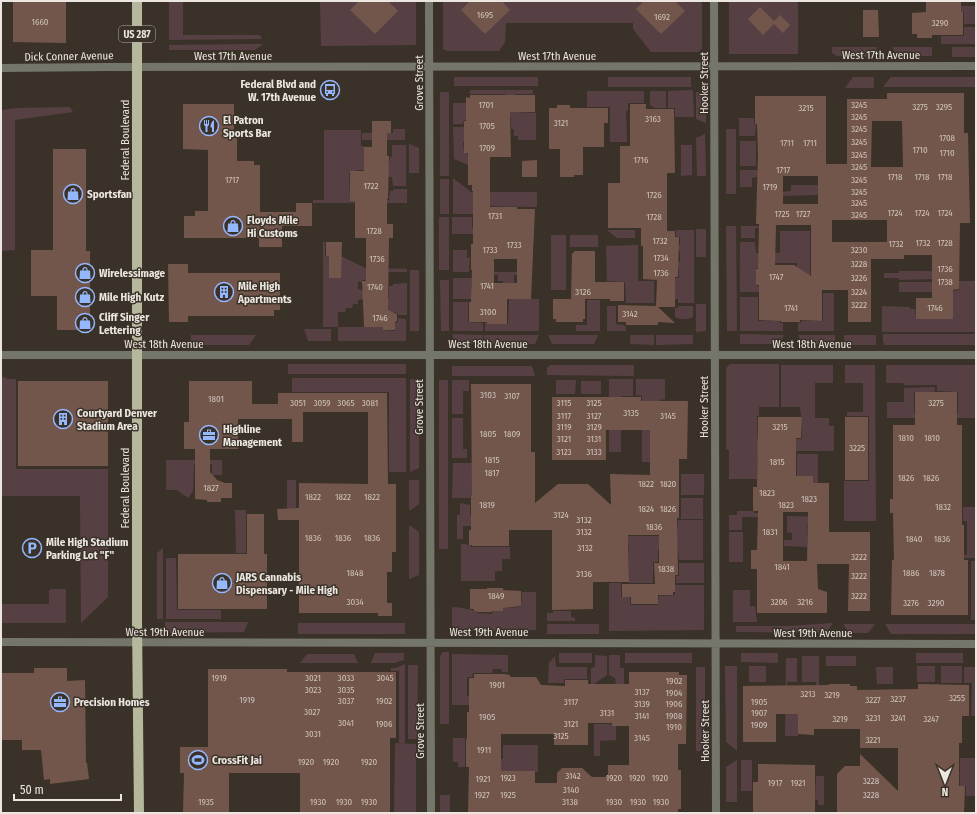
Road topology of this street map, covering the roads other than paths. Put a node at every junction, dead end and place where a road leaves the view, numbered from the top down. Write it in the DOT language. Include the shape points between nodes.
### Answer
graph roads {
  1 [pos="136,1"];
  2 [pos="429,1"];
  3 [pos="714,1"];
  4 [pos="976,66"];
  5 [pos="137,67"];
  6 [pos="430,67"];
  7 [pos="715,67"];
  8 [pos="1,68"];
  9 [pos="1,355"];
  10 [pos="137,355"];
  11 [pos="430,355"];
  12 [pos="715,355"];
  13 [pos="976,355"];
  14 [pos="1,642"];
  15 [pos="137,643"];
  16 [pos="431,643"];
  17 [pos="715,644"];
  18 [pos="976,644"];
  19 [pos="139,813"];
  20 [pos="431,813"];
  21 [pos="716,813"];
  1 -- 5 [label="main road, US 287"];
  2 -- 6 [label="street, Grove Street"];
  3 -- 7 [label="street, Hooker Street"];
  4 -- 7 [label="street, West 17th Avenue"];
  5 -- 6 [label="street, West 17th Avenue"];
  5 -- 8 [label="street, Dick Conner Avenue"];
  5 -- 10 [label="main road, Federal Boulevard / US 287"];
  6 -- 7 [label="street, West 17th Avenue"];
  6 -- 11 [label="street, Grove Street"];
  7 -- 12 [label="street, Hooker Street"];
  9 -- 10 [label="street, West 18th Avenue"];
  10 -- 11 [label="street, West 18th Avenue"];
  10 -- 15 [label="main road, Federal Boulevard / US 287"];
  11 -- 12 [label="street, West 18th Avenue"];
  11 -- 16 [label="street, Grove Street"];
  12 -- 13 [label="street, West 18th Avenue"];
  12 -- 17 [label="street, Hooker Street"];
  14 -- 15 [label="street, West 19th Avenue"];
  15 -- 16 [label="street, West 19th Avenue"];
  15 -- 19 [label="main road, Federal Boulevard / US 287"];
  16 -- 17 [label="street, West 19th Avenue"];
  16 -- 20 [label="street, Grove Street"];
  17 -- 18 [label="street, West 19th Avenue"];
  17 -- 21 [label="street, Hooker Street"];
}
